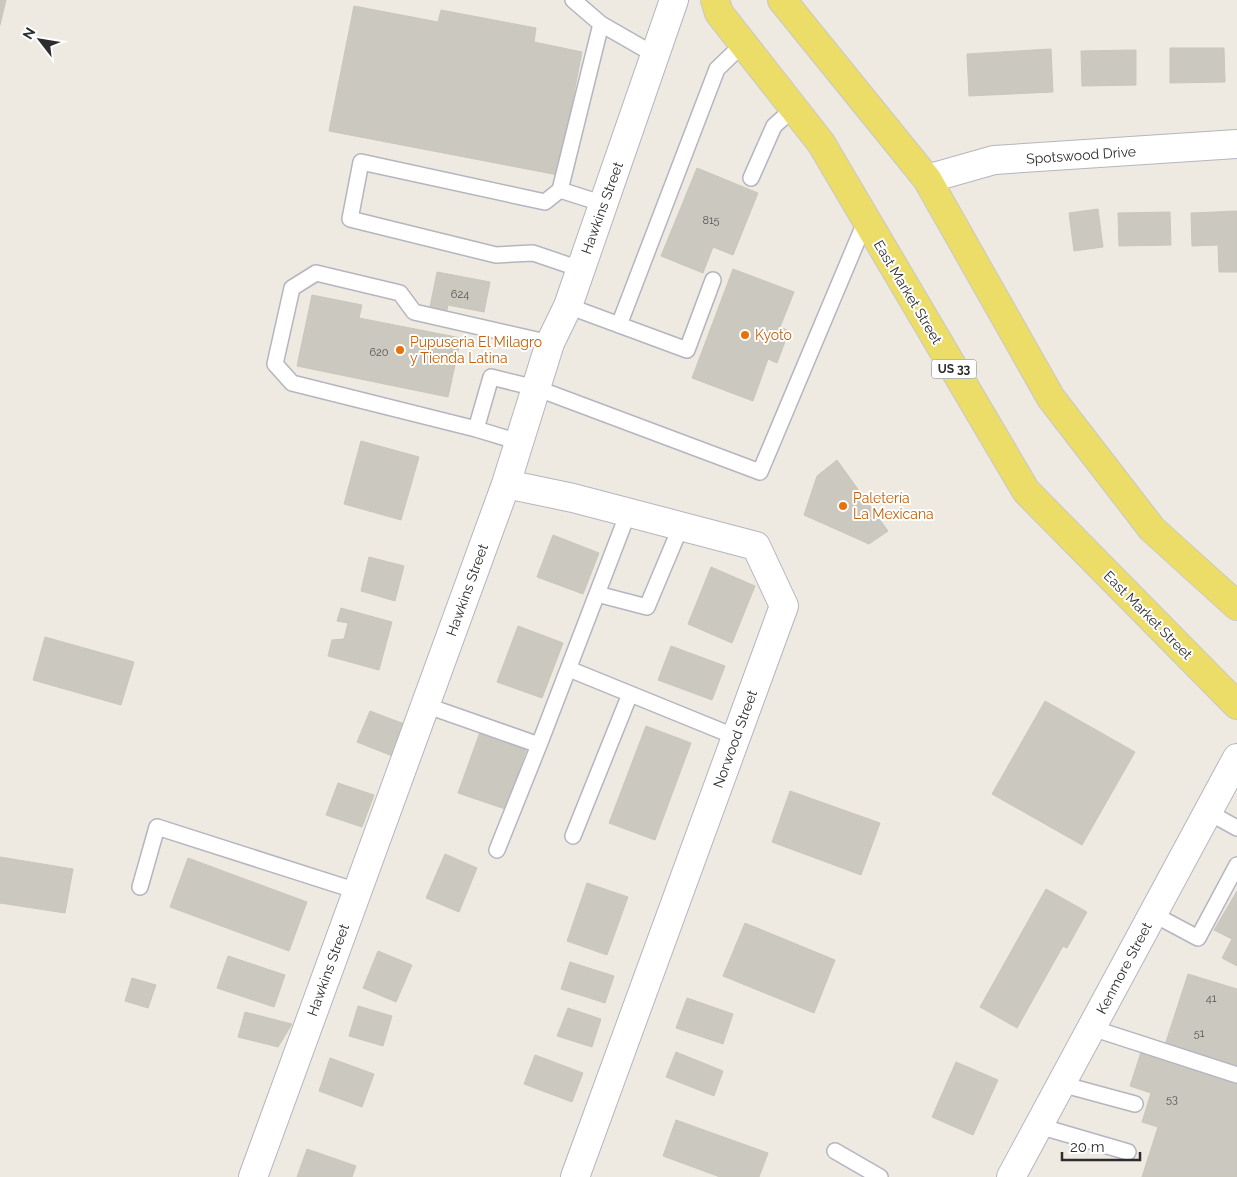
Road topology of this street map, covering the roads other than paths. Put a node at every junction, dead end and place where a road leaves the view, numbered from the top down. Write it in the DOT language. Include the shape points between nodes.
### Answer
graph roads {
  1 [pos="573,0"];
  2 [pos="674,0"];
  3 [pos="715,0"];
  4 [pos="782,0"];
  5 [pos="601,24"];
  6 [pos="743,44"];
  7 [pos="655,55"];
  8 [pos="794,108"];
  9 [pos="1237,144"];
  10 [pos="751,178"];
  11 [pos="927,178"];
  12 [pos="560,190"];
  13 [pos="604,204"];
  14 [pos="866,220"];
  15 [pos="580,269"];
  16 [pos="713,280"];
  17 [pos="568,306"];
  18 [pos="619,325"];
  19 [pos="550,343"];
  20 [pos="536,388"];
  21 [pos="476,430"];
  22 [pos="519,442"];
  23 [pos="506,484"];
  24 [pos="628,513"];
  25 [pos="681,526"];
  26 [pos="597,594"];
  27 [pos="1237,606"];
  28 [pos="568,669"];
  29 [pos="630,694"];
  30 [pos="425,705"];
  31 [pos="1237,705"];
  32 [pos="736,737"];
  33 [pos="540,745"];
  34 [pos="1237,758"];
  35 [pos="1208,812"];
  36 [pos="1237,828"];
  37 [pos="573,836"];
  38 [pos="498,850"];
  39 [pos="1237,865"];
  40 [pos="140,887"];
  41 [pos="357,892"];
  42 [pos="1153,914"];
  43 [pos="1092,1028"];
  44 [pos="1237,1075"];
  45 [pos="1061,1084"];
  46 [pos="1135,1104"];
  47 [pos="1039,1126"];
  48 [pos="835,1151"];
  49 [pos="1128,1152"];
  50 [pos="253,1177"];
  51 [pos="575,1177"];
  52 [pos="880,1177"];
  53 [pos="1011,1177"];
  1 -- 5 [label="lane"];
  2 -- 7 [label="street, Hawkins Street"];
  3 -- 6 [label="main road, East Market Street / US 33" via="719,13"];
  4 -- 11 [label="main road"];
  5 -- 7 [label="lane"];
  5 -- 12 [label="lane"];
  6 -- 8 [label="main road, East Market Street / US 33"];
  6 -- 18 [label="lane" via="718,69"];
  7 -- 13 [label="street, Hawkins Street"];
  8 -- 10 [label="lane" via="774,126"];
  8 -- 14 [label="main road, East Market Street / US 33" via="821,143"];
  9 -- 11 [label="street, Spotswood Drive" via="994,160"];
  11 -- 27 [label="main road" via="1051,398 1152,529"];
  12 -- 13 [label="lane"];
  12 -- 15 [label="lane" via="545,202 361,162 350,219 496,255 533,254"];
  13 -- 15 [label="street, Hawkins Street"];
  14 -- 20 [label="lane" via="760,472"];
  14 -- 31 [label="main road, East Market Street / US 33" via="1026,491"];
  15 -- 17 [label="street, Hawkins Street"];
  16 -- 18 [label="lane" via="687,350"];
  17 -- 18 [label="lane"];
  17 -- 19 [label="street, Hawkins Street"];
  19 -- 20 [label="street, Hawkins Street"];
  19 -- 21 [label="lane" via="414,312 400,293 316,273 292,288 275,364 292,383"];
  20 -- 21 [label="lane" via="491,377"];
  20 -- 22 [label="street, Hawkins Street"];
  21 -- 22 [label="lane"];
  22 -- 23 [label="street, Hawkins Street"];
  23 -- 24 [label="street, Norwood Street"];
  23 -- 30 [label="street, Hawkins Street"];
  24 -- 25 [label="street, Norwood Street"];
  24 -- 26 [label="lane"];
  25 -- 26 [label="lane" via="648,608"];
  25 -- 32 [label="street, Norwood Street" via="756,546 784,606"];
  26 -- 28 [label="lane"];
  28 -- 29 [label="lane"];
  28 -- 33 [label="lane"];
  29 -- 32 [label="lane"];
  29 -- 37 [label="lane"];
  30 -- 33 [label="lane"];
  30 -- 41 [label="street, Hawkins Street"];
  32 -- 51 [label="street, Norwood Street"];
  33 -- 38 [label="lane"];
  34 -- 35 [label="street, Kenmore Street"];
  35 -- 36 [label="lane"];
  35 -- 42 [label="street, Kenmore Street"];
  39 -- 42 [label="lane" via="1198,938"];
  40 -- 41 [label="lane" via="157,827"];
  41 -- 50 [label="street, Hawkins Street"];
  42 -- 43 [label="street, Kenmore Street"];
  43 -- 44 [label="lane"];
  43 -- 45 [label="street, Kenmore Street"];
  45 -- 46 [label="lane"];
  45 -- 47 [label="street, Kenmore Street"];
  47 -- 49 [label="lane"];
  47 -- 53 [label="street, Kenmore Street"];
  48 -- 52 [label="lane"];
}
